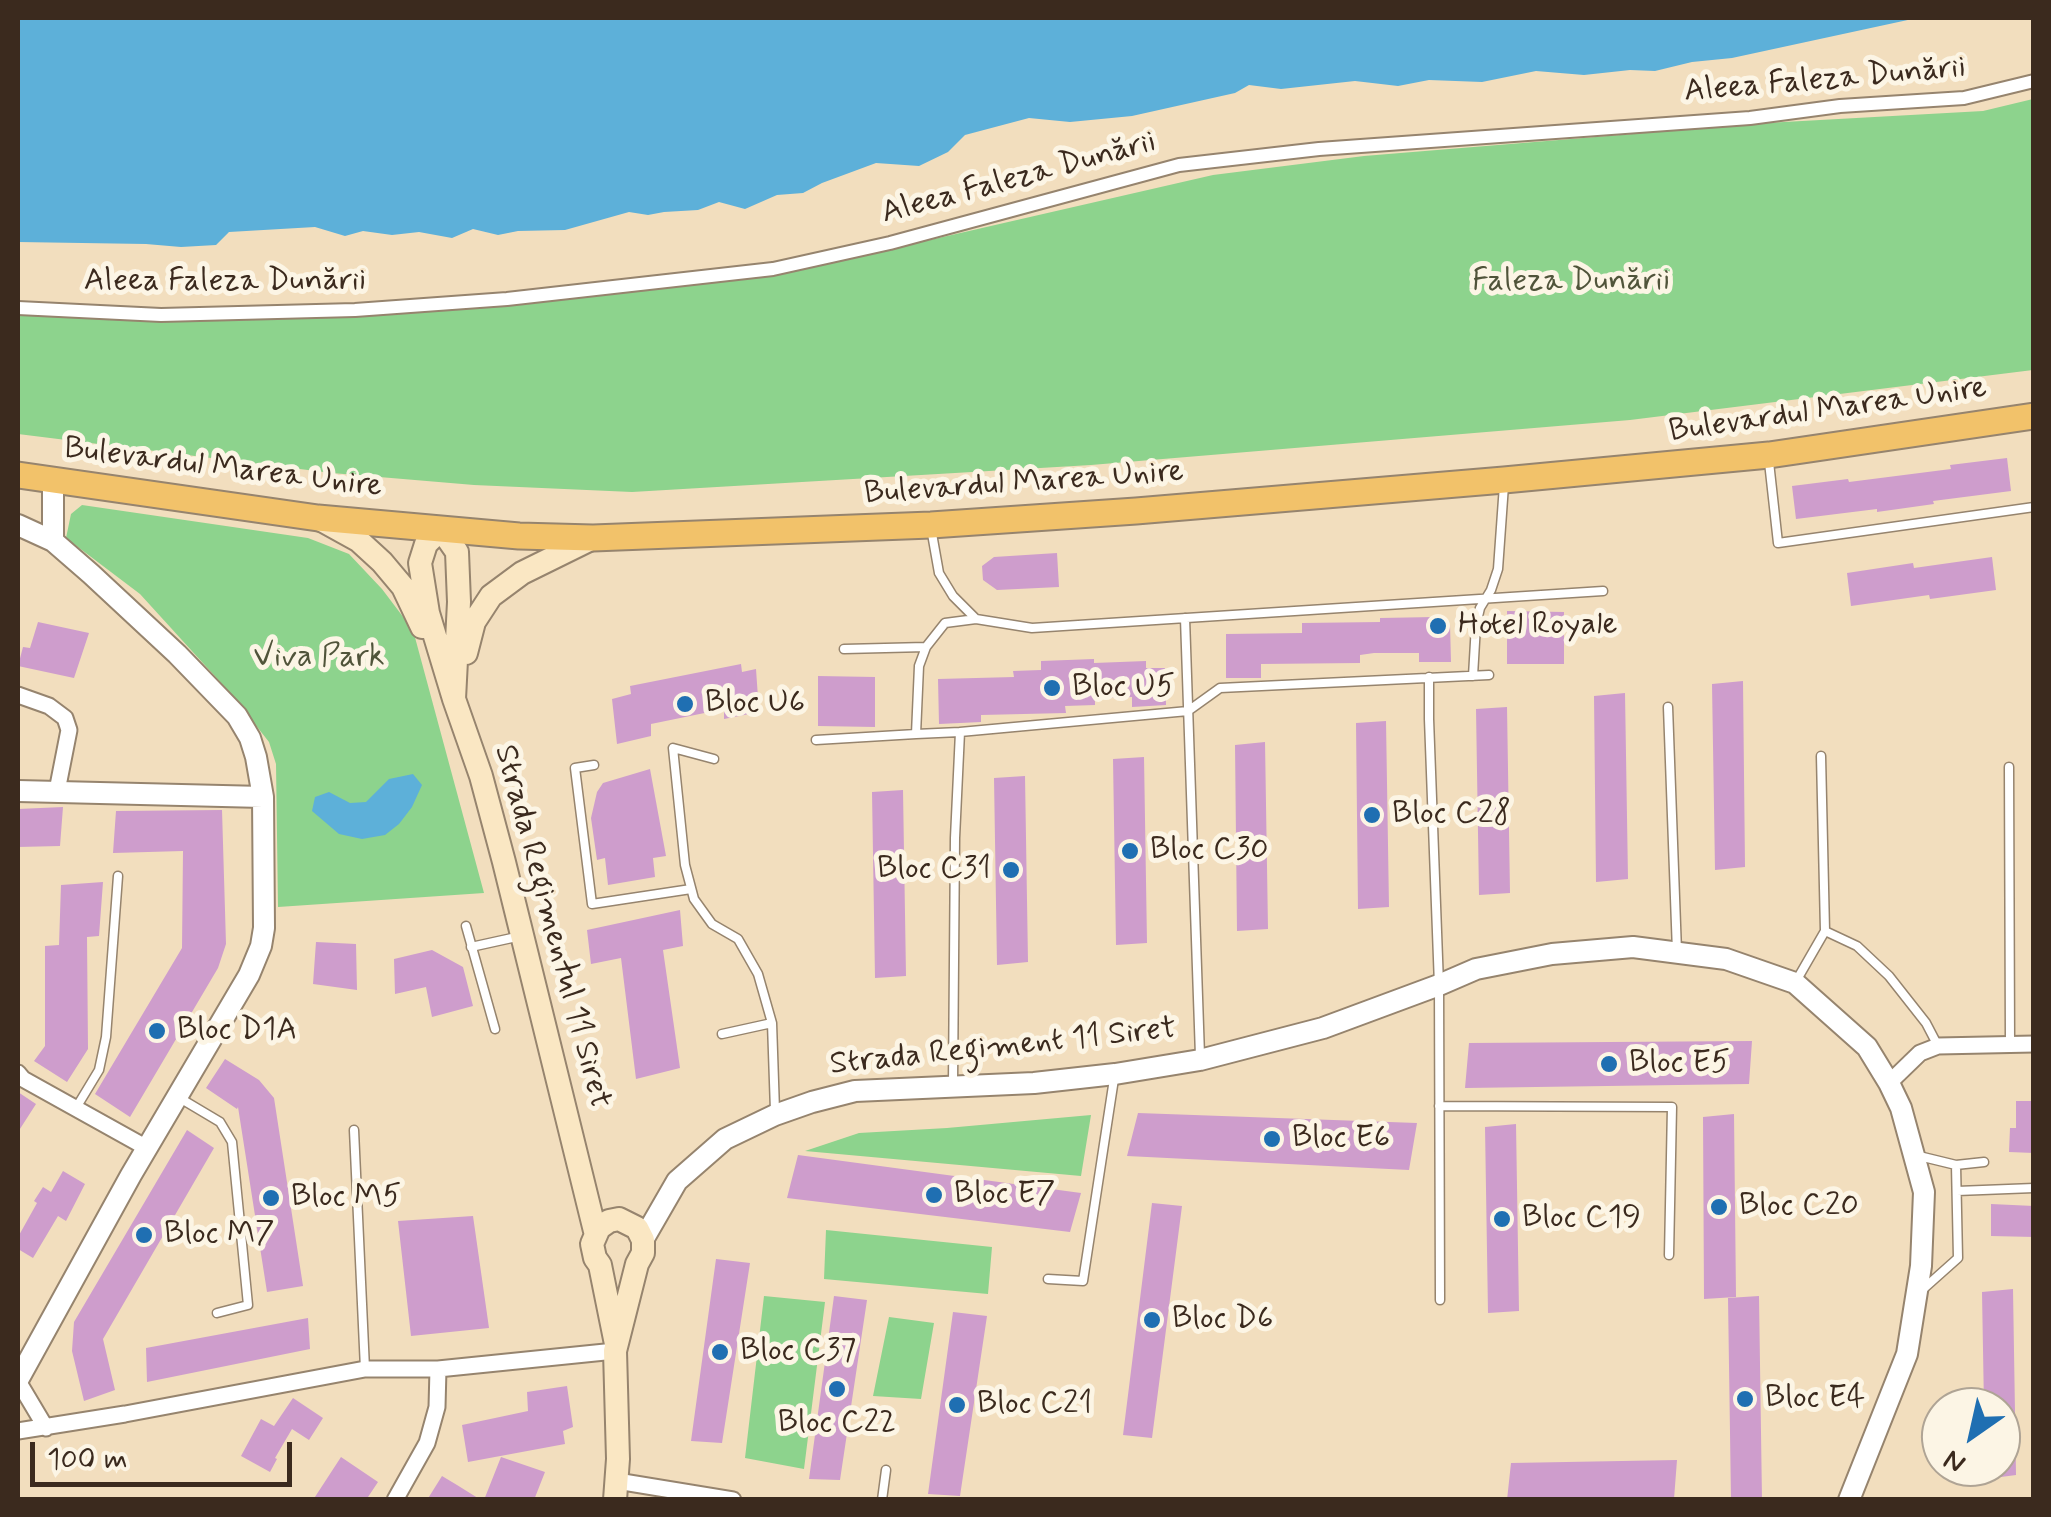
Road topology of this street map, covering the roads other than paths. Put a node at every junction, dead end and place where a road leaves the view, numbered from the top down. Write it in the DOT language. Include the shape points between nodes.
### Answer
graph roads {
  1 [pos="2034,82"];
  2 [pos="18,308"];
  3 [pos="2034,416"];
  4 [pos="1769,455"];
  5 [pos="18,476"];
  6 [pos="52,480"];
  7 [pos="1504,480"];
  8 [pos="2034,508"];
  9 [pos="318,518"];
  10 [pos="18,525"];
  11 [pos="930,525"];
  12 [pos="441,529"];
  13 [pos="593,538"];
  14 [pos="53,542"];
  15 [pos="1603,592"];
  16 [pos="1486,600"];
  17 [pos="1184,618"];
  18 [pos="976,619"];
  19 [pos="926,647"];
  20 [pos="844,649"];
  21 [pos="1489,675"];
  22 [pos="1472,676"];
  23 [pos="1429,677"];
  24 [pos="18,695"];
  25 [pos="454,700"];
  26 [pos="1668,707"];
  27 [pos="1188,711"];
  28 [pos="960,732"];
  29 [pos="916,734"];
  30 [pos="816,740"];
  31 [pos="1821,756"];
  32 [pos="714,759"];
  33 [pos="594,765"];
  34 [pos="2008,767"];
  35 [pos="18,791"];
  36 [pos="57,791"];
  37 [pos="263,797"];
  38 [pos="118,876"];
  39 [pos="691,888"];
  40 [pos="466,926"];
  41 [pos="1825,931"];
  42 [pos="521,936"];
  43 [pos="471,947"];
  44 [pos="1677,952"];
  45 [pos="1795,983"];
  46 [pos="1439,985"];
  47 [pos="772,1024"];
  48 [pos="495,1029"];
  49 [pos="722,1034"];
  50 [pos="2010,1044"];
  51 [pos="2034,1044"];
  52 [pos="1938,1046"];
  53 [pos="1200,1060"];
  54 [pos="18,1072"];
  55 [pos="1115,1074"];
  56 [pos="1890,1083"];
  57 [pos="953,1087"];
  58 [pos="178,1096"];
  59 [pos="1439,1106"];
  60 [pos="76,1108"];
  61 [pos="775,1115"];
  62 [pos="354,1130"];
  63 [pos="147,1148"];
  64 [pos="1914,1155"];
  65 [pos="1984,1162"];
  66 [pos="1956,1165"];
  67 [pos="581,1172"];
  68 [pos="2034,1188"];
  69 [pos="670,1190"];
  70 [pos="1956,1191"];
  71 [pos="623,1221"];
  72 [pos="596,1235"];
  73 [pos="643,1240"];
  74 [pos="1669,1256"];
  75 [pos="636,1264"];
  76 [pos="604,1267"];
  77 [pos="1048,1278"];
  78 [pos="1918,1294"];
  79 [pos="1440,1300"];
  80 [pos="217,1314"];
  81 [pos="616,1347"];
  82 [pos="365,1369"];
  83 [pos="438,1369"];
  84 [pos="18,1380"];
  85 [pos="46,1428"];
  86 [pos="18,1431"];
  87 [pos="886,1470"];
  88 [pos="616,1490"];
  89 [pos="395,1500"];
  90 [pos="733,1500"];
  91 [pos="882,1500"];
  92 [pos="1849,1500"];
  1 -- 2 [label="street, Aleea Faleza Dunării" via="1964,98 1179,165 773,269 507,299 161,315"];
  3 -- 4 [label="main road, Bulevardul Marea Unire"];
  4 -- 7 [label="main road, Bulevardul Marea Unire"];
  4 -- 8 [label="lane" via="1778,543"];
  5 -- 6 [label="main road, Bulevardul Marea Unire"];
  6 -- 9 [label="main road, Bulevardul Marea Unire"];
  6 -- 14 [label="street"];
  7 -- 11 [label="main road, Bulevardul Marea Unire"];
  7 -- 16 [label="lane" via="1498,569"];
  9 -- 12 [label="main road, Bulevardul Marea Unire"];
  9 -- 25 [label="main road" via="358,540 403,587"];
  10 -- 14 [label="street"];
  11 -- 13 [label="main road, Bulevardul Marea Unire"];
  11 -- 18 [label="lane" via="939,573"];
  12 -- 13 [label="main road, Bulevardul Marea Unire"];
  12 -- 25 [label="main road" via="457,552"];
  12 -- 25 [label="main road" via="420,563"];
  13 -- 25 [label="main road" via="491,596 474,622"];
  14 -- 37 [label="street" via="237,716 250,738"];
  15 -- 16 [label="lane"];
  16 -- 17 [label="lane"];
  16 -- 22 [label="lane" via="1476,625"];
  17 -- 18 [label="lane" via="1032,628"];
  17 -- 27 [label="lane"];
  18 -- 19 [label="lane" via="945,623"];
  19 -- 20 [label="lane"];
  19 -- 29 [label="lane"];
  21 -- 22 [label="lane"];
  22 -- 23 [label="lane"];
  23 -- 27 [label="lane" via="1220,688"];
  23 -- 46 [label="lane"];
  24 -- 36 [label="street" via="65,718 69,730"];
  25 -- 42 [label="main road, Strada Regimentul 11 Siret" via="481,776"];
  26 -- 44 [label="lane"];
  27 -- 28 [label="lane"];
  27 -- 53 [label="lane"];
  28 -- 29 [label="lane"];
  28 -- 57 [label="lane"];
  29 -- 30 [label="lane"];
  31 -- 41 [label="lane"];
  32 -- 39 [label="lane" via="673,748"];
  33 -- 39 [label="lane" via="575,768 592,904"];
  34 -- 50 [label="lane"];
  35 -- 36 [label="street"];
  36 -- 37 [label="street"];
  37 -- 58 [label="street" via="261,946"];
  38 -- 60 [label="lane" via="106,1037 99,1070"];
  39 -- 47 [label="lane" via="712,924 738,940 752,961"];
  40 -- 43 [label="lane"];
  41 -- 45 [label="lane"];
  41 -- 52 [label="lane" via="1857,946 1889,976"];
  42 -- 43 [label="lane"];
  42 -- 67 [label="main road, Strada Regimentul 11 Siret"];
  43 -- 48 [label="lane"];
  44 -- 45 [label="street, Strada Regiment 11 Siret" via="1726,958"];
  44 -- 46 [label="street, Strada Regiment 11 Siret" via="1634,947 1552,954 1476,968"];
  45 -- 56 [label="street, Strada Regiment 11 Siret" via="1867,1047"];
  46 -- 53 [label="street, Strada Regiment 11 Siret" via="1323,1028"];
  46 -- 59 [label="lane"];
  47 -- 49 [label="lane"];
  47 -- 61 [label="lane"];
  50 -- 51 [label="street"];
  50 -- 52 [label="street"];
  52 -- 56 [label="street"];
  53 -- 55 [label="street, Strada Regiment 11 Siret"];
  54 -- 60 [label="street"];
  55 -- 57 [label="street, Strada Regiment 11 Siret"];
  55 -- 77 [label="lane" via="1083,1281"];
  56 -- 64 [label="street, Strada Regiment 11 Siret"];
  57 -- 61 [label="street, Strada Regiment 11 Siret" via="856,1091"];
  58 -- 63 [label="street"];
  58 -- 80 [label="lane" via="220,1122 232,1142 248,1305"];
  59 -- 74 [label="lane" via="1672,1107"];
  59 -- 79 [label="lane"];
  60 -- 63 [label="street"];
  61 -- 69 [label="street, Strada Regiment 11 Siret" via="725,1140"];
  62 -- 82 [label="lane"];
  63 -- 84 [label="street"];
  64 -- 66 [label="lane"];
  64 -- 78 [label="street, Strada Regiment 11 Siret" via="1924,1192"];
  65 -- 66 [label="lane"];
  66 -- 70 [label="lane"];
  67 -- 71 [label="main road"];
  67 -- 72 [label="main road, Strada Regimentul 11 Siret"];
  68 -- 70 [label="lane"];
  69 -- 71 [label="street, Strada Regiment 11 Siret"];
  69 -- 73 [label="street, Strada Regiment 11 Siret"];
  70 -- 78 [label="lane" via="1958,1258"];
  71 -- 72 [label="main road, Strada Regiment 11 Siret" via="608,1222"];
  71 -- 73 [label="main road"];
  72 -- 76 [label="main road, Strada Regiment 11 Siret" via="592,1250"];
  73 -- 75 [label="main road, Strada Regiment 11 Siret"];
  75 -- 76 [label="main road" via="626,1271"];
  75 -- 81 [label="main road, Strada Regiment 11 Siret"];
  76 -- 81 [label="main road, Strada Regiment 11 Siret"];
  78 -- 92 [label="street, Strada Regiment 11 Siret" via="1906,1354"];
  81 -- 83 [label="street"];
  81 -- 88 [label="main road, Strada Regiment 11 Siret"];
  82 -- 83 [label="street"];
  82 -- 85 [label="street"];
  83 -- 89 [label="street" via="437,1407 426,1444"];
  84 -- 85 [label="street"];
  85 -- 86 [label="street"];
  87 -- 91 [label="lane"];
  88 -- 90 [label="street"];
}
